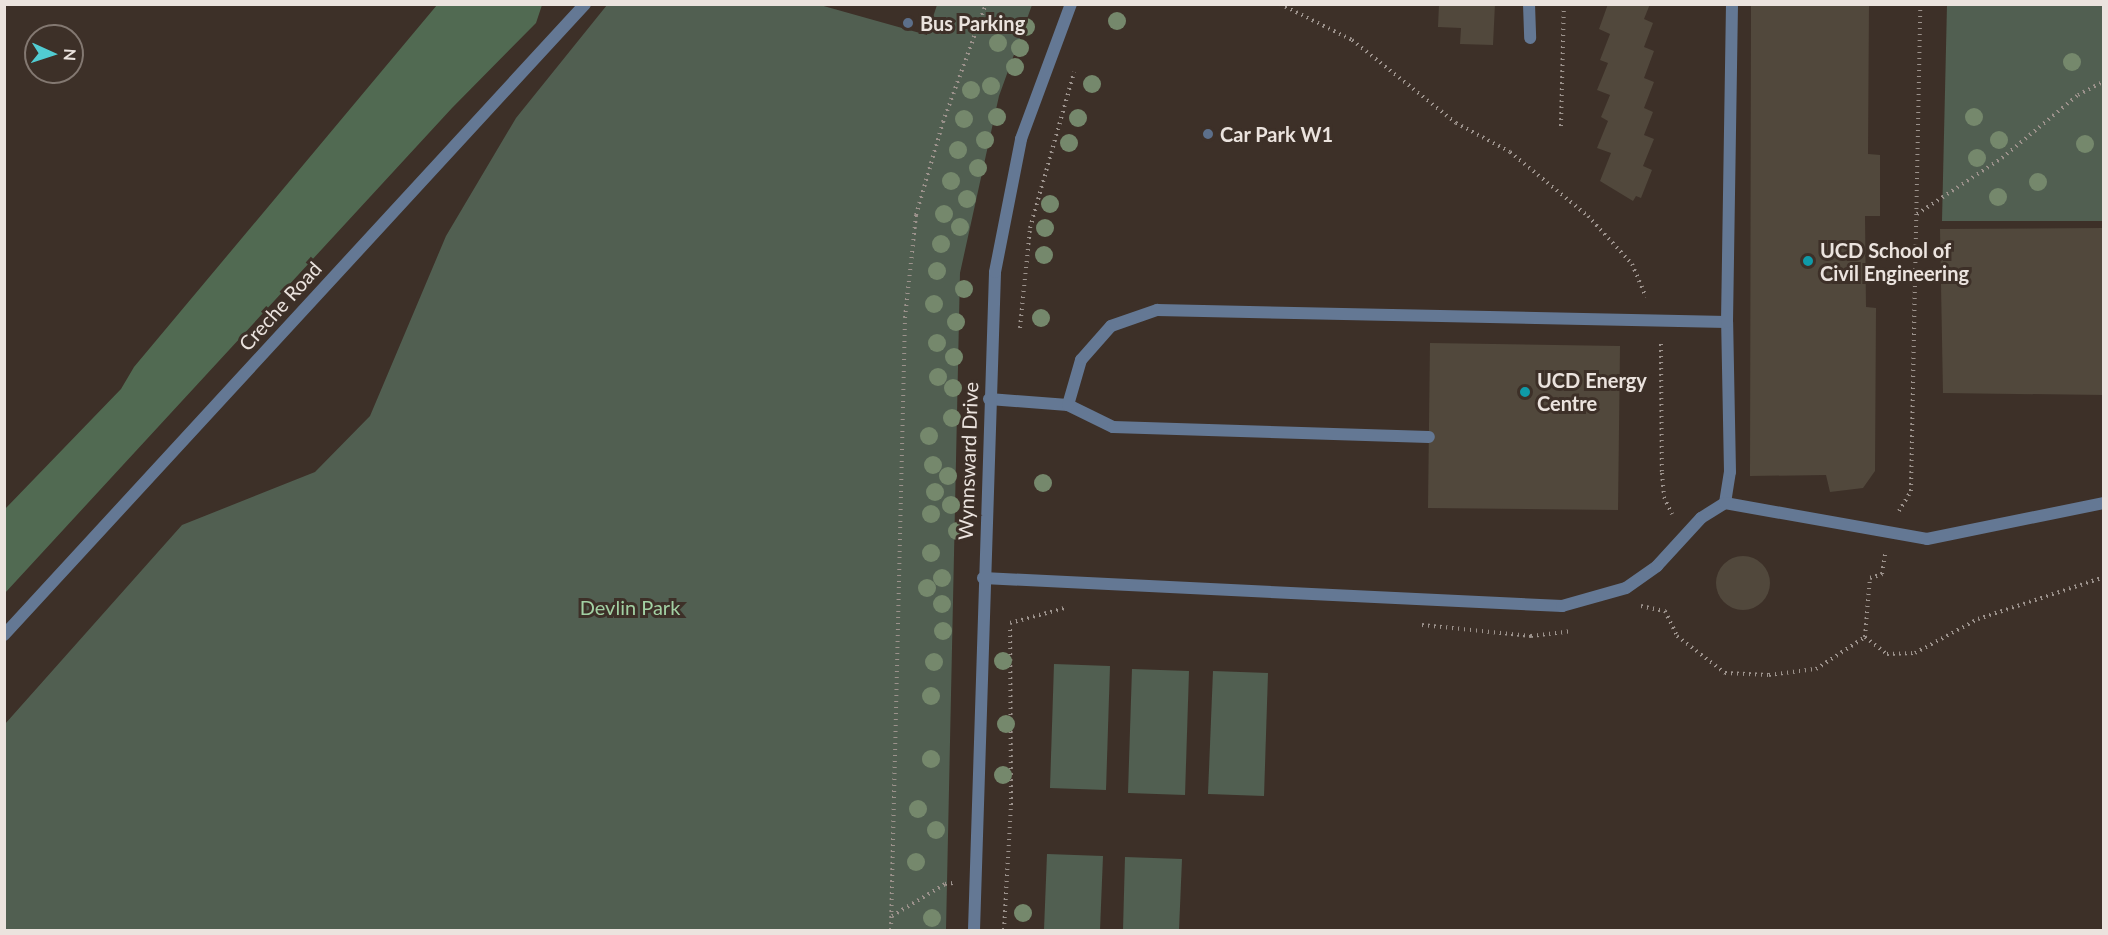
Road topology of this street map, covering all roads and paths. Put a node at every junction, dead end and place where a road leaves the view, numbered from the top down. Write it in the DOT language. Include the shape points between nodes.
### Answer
graph roads {
  1 [pos="585,4"];
  2 [pos="986,4"];
  3 [pos="1071,4"];
  4 [pos="1280,4"];
  5 [pos="1529,4"];
  6 [pos="1564,4"];
  7 [pos="1732,4"];
  8 [pos="1920,4"];
  9 [pos="1530,38"];
  10 [pos="1078,60"];
  11 [pos="2103,81"];
  12 [pos="1561,126"];
  13 [pos="1917,214"];
  14 [pos="1655,321"];
  15 [pos="1727,322"];
  16 [pos="1019,332"];
  17 [pos="989,399"];
  18 [pos="1068,405"];
  19 [pos="1430,437"];
  20 [pos="1911,491"];
  21 [pos="1725,503"];
  22 [pos="2103,503"];
  23 [pos="1683,537"];
  24 [pos="2103,577"];
  25 [pos="983,578"];
  26 [pos="1011,579"];
  27 [pos="4,635"];
  28 [pos="1865,637"];
  29 [pos="977,881"];
  30 [pos="891,916"];
  31 [pos="891,930"];
  32 [pos="974,930"];
  33 [pos="1004,930"];
  1 -- 27 [label="street, Creche Road"];
  2 -- 30 [label="path" via="916,215 905,318"];
  3 -- 17 [label="street, Wynnsward Drive" via="1021,139 995,272"];
  4 -- 14 [label="path" via="1352,40 1456,123 1510,152 1588,216 1632,264"];
  5 -- 9 [label="street"];
  6 -- 12 [label="path"];
  7 -- 15 [label="street"];
  8 -- 13 [label="path"];
  10 -- 16 [label="path" via="1059,115 1030,228"];
  11 -- 13 [label="path" via="2078,95 2002,158"];
  13 -- 20 [label="path"];
  14 -- 15 [label="street"];
  14 -- 18 [label="street" via="1157,310 1111,326 1081,360"];
  14 -- 23 [label="path" via="1662,348 1664,497"];
  15 -- 21 [label="street" via="1730,472"];
  17 -- 18 [label="street"];
  17 -- 25 [label="street, Wynnsward Drive"];
  18 -- 19 [label="street" via="1113,427"];
  21 -- 22 [label="street" via="1927,539"];
  21 -- 23 [label="street" via="1701,518"];
  23 -- 26 [label="street" via="1657,566 1626,588 1562,606"];
  24 -- 28 [label="path" via="1978,619 1915,653 1887,654"];
  25 -- 26 [label="street"];
  25 -- 29 [label="street, Wynnsward Drive"];
  26 -- 33 [label="path" via="1011,805"];
  29 -- 30 [label="path" via="945,884"];
  29 -- 32 [label="street, Wynnsward Drive"];
  30 -- 31 [label="path"];
}
